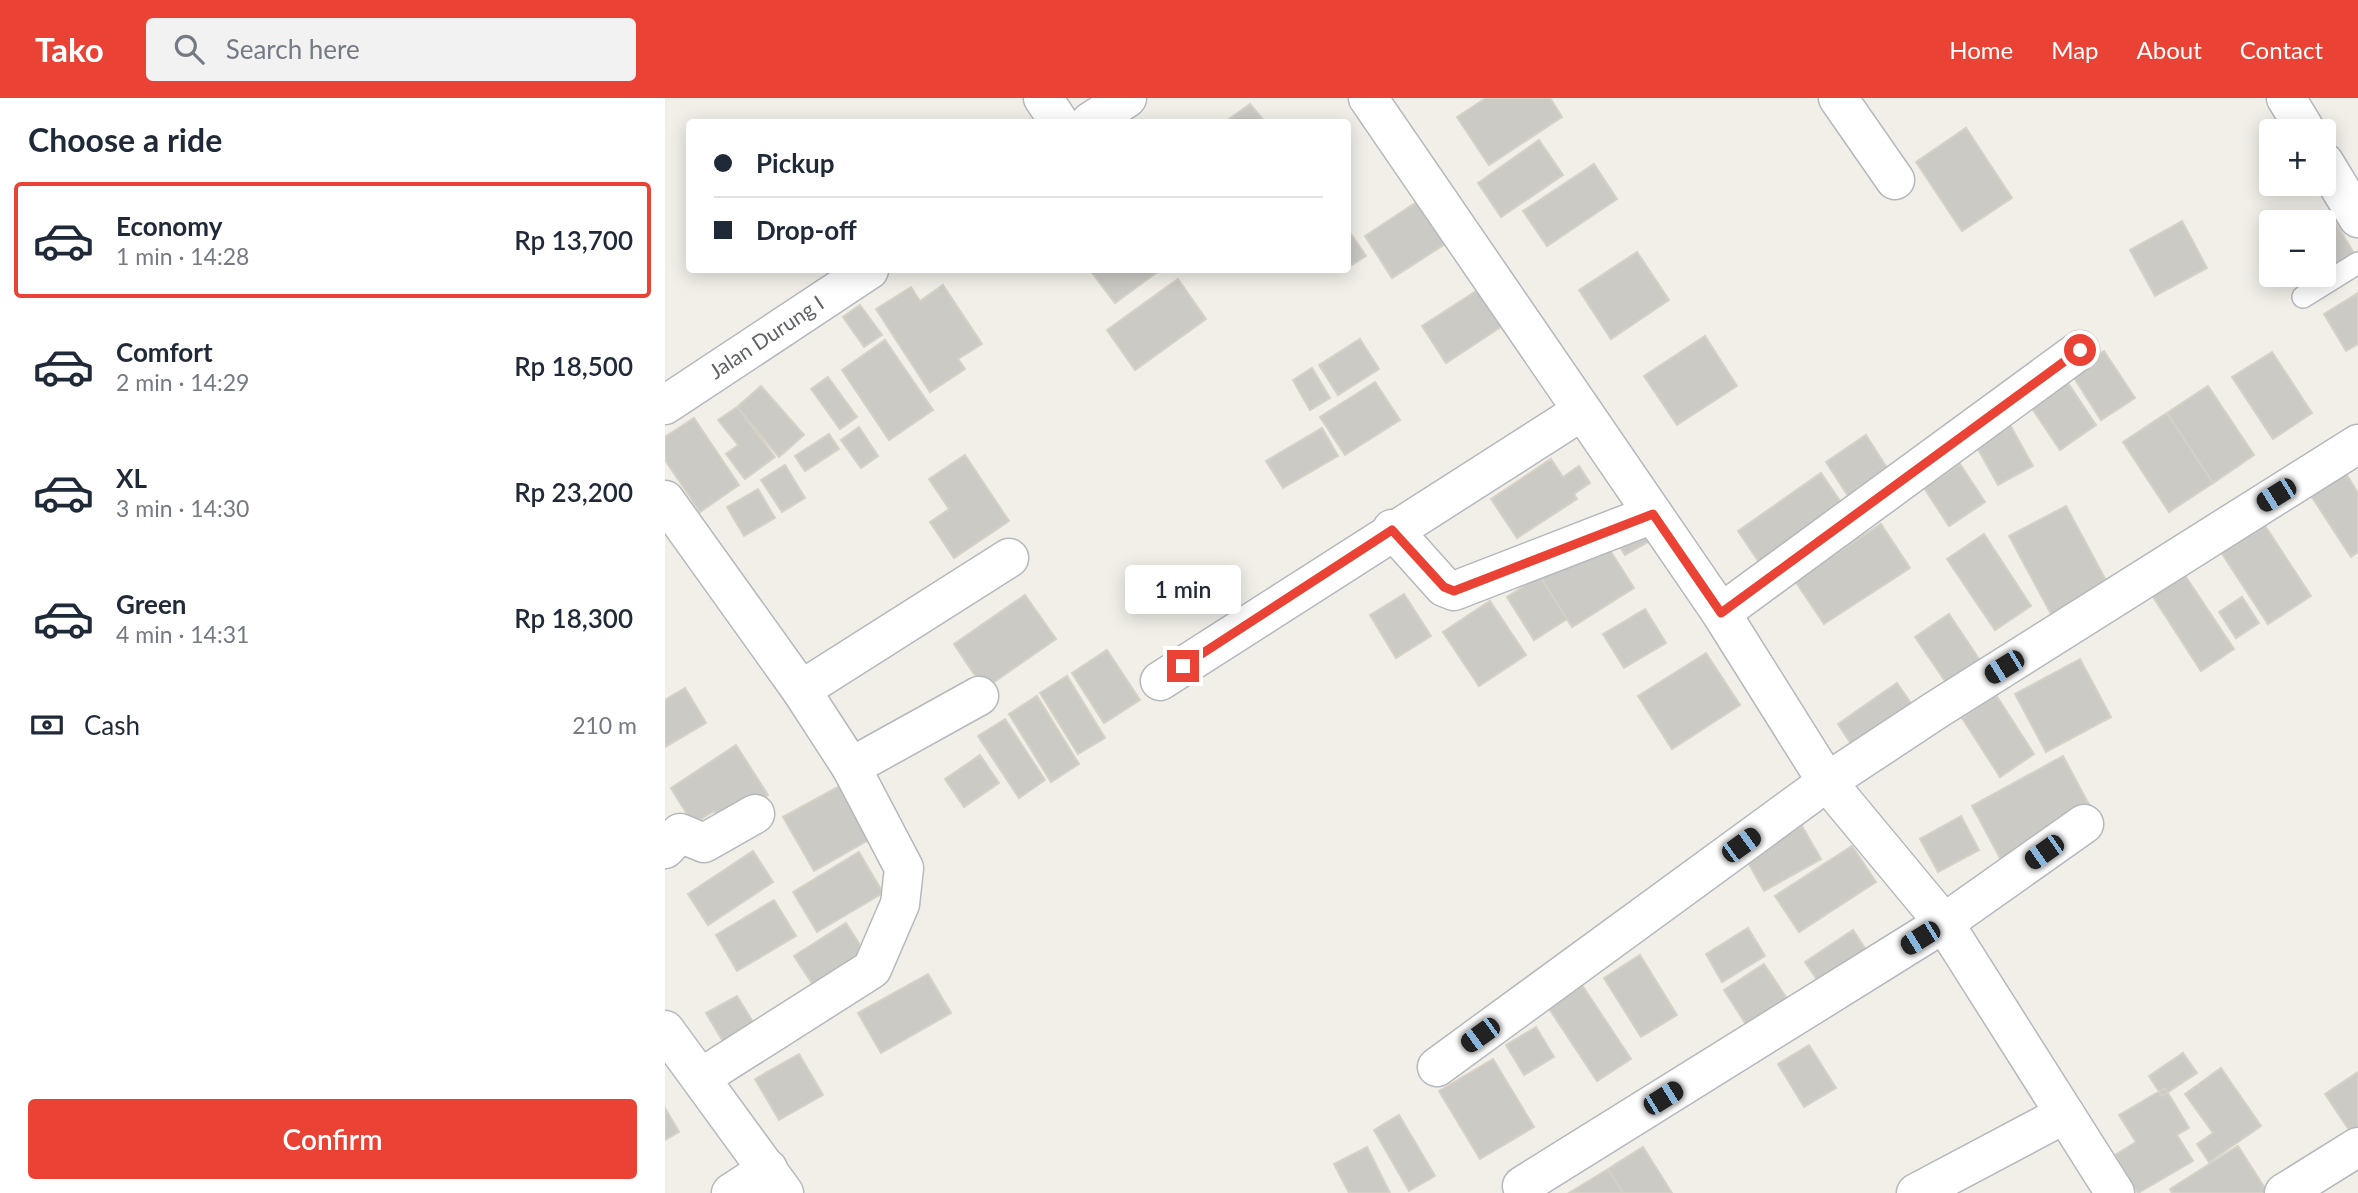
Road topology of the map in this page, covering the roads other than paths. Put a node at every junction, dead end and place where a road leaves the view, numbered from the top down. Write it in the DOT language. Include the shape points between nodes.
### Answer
graph roads {
  1 [pos="1044,98"];
  2 [pos="1127,98"];
  3 [pos="1367,98"];
  4 [pos="1838,98"];
  5 [pos="2285,98"];
  6 [pos="1057,119"];
  7 [pos="1095,119"];
  8 [pos="2298,119"];
  9 [pos="1895,180"];
  10 [pos="2336,182"];
  11 [pos="2358,218"];
  12 [pos="2358,263"];
  13 [pos="864,273"];
  14 [pos="2303,297"];
  15 [pos="2080,350"];
  16 [pos="665,405"];
  17 [pos="1582,411"];
  18 [pos="2353,457"];
  19 [pos="665,500"];
  20 [pos="1653,514"];
  21 [pos="1392,530"];
  22 [pos="1009,558"];
  23 [pos="1721,613"];
  24 [pos="1160,681"];
  25 [pos="801,690"];
  26 [pos="979,696"];
  27 [pos="851,767"];
  28 [pos="1828,782"];
  29 [pos="755,814"];
  30 [pos="2084,824"];
  31 [pos="665,849"];
  32 [pos="1944,923"];
  33 [pos="665,1030"];
  34 [pos="1437,1067"];
  35 [pos="702,1077"];
  36 [pos="2066,1114"];
  37 [pos="2358,1147"];
  38 [pos="776,1181"];
  39 [pos="1522,1186"];
  40 [pos="731,1193"];
  41 [pos="1916,1193"];
  42 [pos="2115,1193"];
  43 [pos="2284,1193"];
  1 -- 6 [label="street"];
  2 -- 7 [label="street"];
  3 -- 17 [label="street"];
  4 -- 9 [label="street"];
  5 -- 8 [label="street"];
  10 -- 11 [label="street"];
  12 -- 14 [label="lane"];
  13 -- 16 [label="street, Jalan Durung I"];
  15 -- 23 [label="street"];
  17 -- 20 [label="street"];
  17 -- 21 [label="street"];
  18 -- 28 [label="street" via="1936,710"];
  19 -- 25 [label="street"];
  20 -- 21 [label="street" via="1454,591 1444,587"];
  20 -- 23 [label="street"];
  21 -- 24 [label="street"];
  22 -- 25 [label="street"];
  23 -- 28 [label="street"];
  25 -- 27 [label="street"];
  26 -- 27 [label="street"];
  27 -- 35 [label="street" via="904,868 901,904 872,969"];
  28 -- 32 [label="street"];
  28 -- 34 [label="street"];
  29 -- 31 [label="street" via="704,843 680,833"];
  30 -- 32 [label="street"];
  32 -- 36 [label="street"];
  32 -- 39 [label="street"];
  33 -- 35 [label="street"];
  35 -- 38 [label="street"];
  36 -- 41 [label="street"];
  36 -- 42 [label="street"];
  37 -- 43 [label="street"];
  38 -- 40 [label="street"];
}
